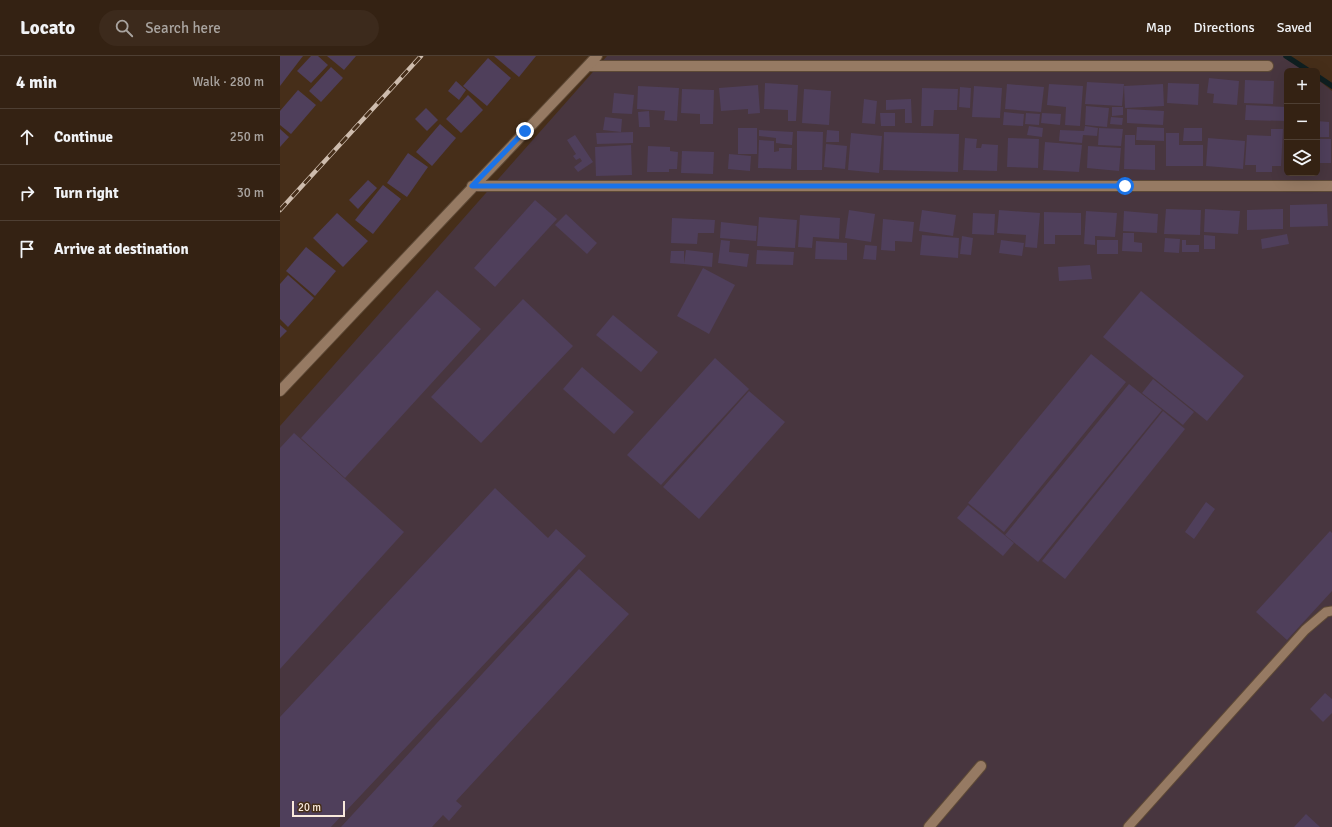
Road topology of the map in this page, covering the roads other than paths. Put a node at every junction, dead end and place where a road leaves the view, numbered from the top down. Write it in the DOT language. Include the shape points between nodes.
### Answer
graph roads {
  1 [pos="597,56"];
  2 [pos="589,66"];
  3 [pos="1268,66"];
  4 [pos="472,186"];
  5 [pos="1332,186"];
  6 [pos="280,391"];
  7 [pos="1332,611"];
  8 [pos="981,766"];
  9 [pos="929,827"];
  10 [pos="1128,827"];
  1 -- 2 [label="street"];
  2 -- 3 [label="street"];
  2 -- 4 [label="street"];
  4 -- 5 [label="street"];
  4 -- 6 [label="street"];
  7 -- 10 [label="lane" via="1326,612 1305,630"];
  8 -- 9 [label="street"];
}
